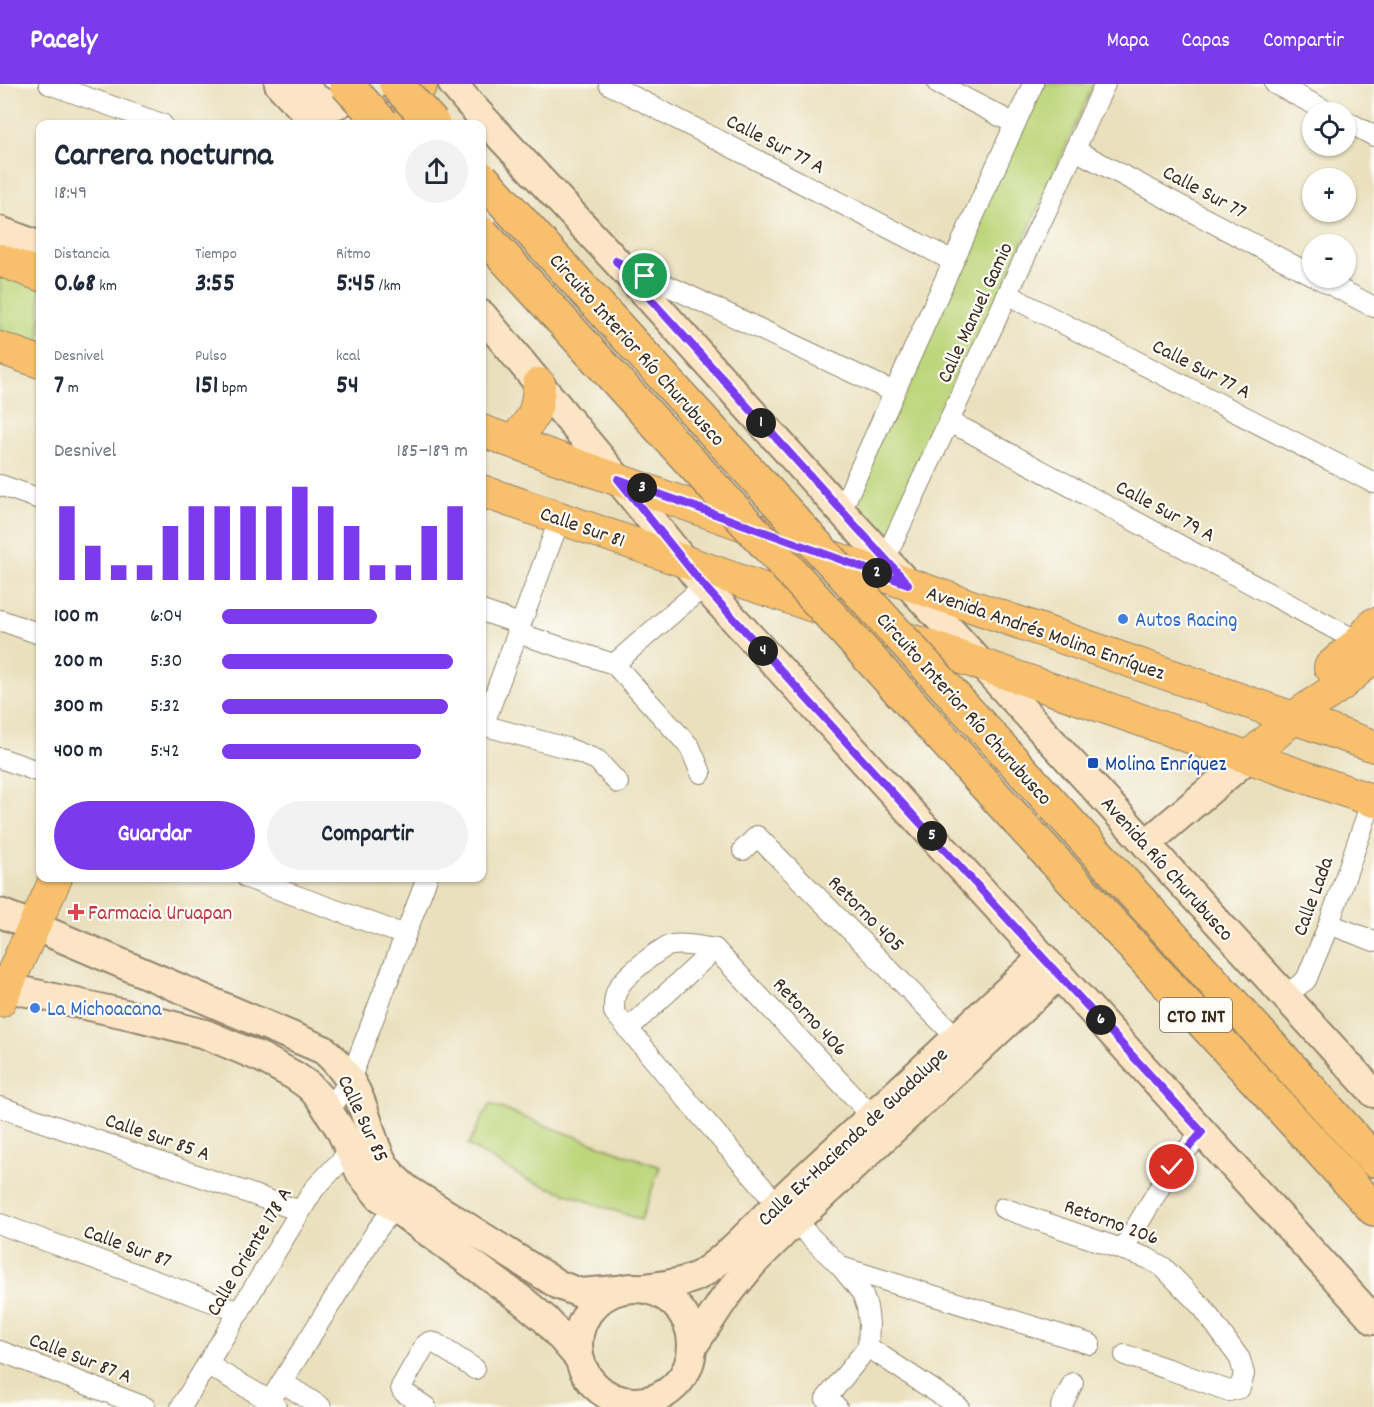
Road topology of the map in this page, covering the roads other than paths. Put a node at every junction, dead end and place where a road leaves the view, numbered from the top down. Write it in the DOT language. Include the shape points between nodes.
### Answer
graph roads {
  1 [pos="50,84"];
  2 [pos="279,84"];
  3 [pos="301,84"];
  4 [pos="346,84"];
  5 [pos="352,84"];
  6 [pos="396,84"];
  7 [pos="421,84"];
  8 [pos="453,84"];
  9 [pos="609,84"];
  10 [pos="938,84"];
  11 [pos="1033,84"];
  12 [pos="1105,84"];
  13 [pos="1275,84"];
  14 [pos="1310,102"];
  15 [pos="151,120"];
  16 [pos="313,120"];
  17 [pos="379,120"];
  18 [pos="404,120"];
  19 [pos="429,120"];
  20 [pos="485,120"];
  21 [pos="486,121"];
  22 [pos="1015,124"];
  23 [pos="1356,126"];
  24 [pos="1374,136"];
  25 [pos="1075,150"];
  26 [pos="486,182"];
  27 [pos="0,231"];
  28 [pos="486,237"];
  29 [pos="36,244"];
  30 [pos="0,260"];
  31 [pos="616,261"];
  32 [pos="953,261"];
  33 [pos="1302,270"];
  34 [pos="36,274"];
  35 [pos="1337,288"];
  36 [pos="1008,294"];
  37 [pos="1374,307"];
  38 [pos="486,320"];
  39 [pos="0,348"];
  40 [pos="36,361"];
  41 [pos="539,384"];
  42 [pos="894,392"];
  43 [pos="949,423"];
  44 [pos="486,432"];
  45 [pos="512,442"];
  46 [pos="618,479"];
  47 [pos="1374,483"];
  48 [pos="0,485"];
  49 [pos="486,492"];
  50 [pos="36,498"];
  51 [pos="841,511"];
  52 [pos="560,518"];
  53 [pos="885,559"];
  54 [pos="684,561"];
  55 [pos="908,584"];
  56 [pos="704,586"];
  57 [pos="486,613"];
  58 [pos="0,620"];
  59 [pos="518,628"];
  60 [pos="36,633"];
  61 [pos="1369,641"];
  62 [pos="614,664"];
  63 [pos="982,665"];
  64 [pos="486,716"];
  65 [pos="1293,718"];
  66 [pos="486,728"];
  67 [pos="1374,746"];
  68 [pos="1248,757"];
  69 [pos="0,758"];
  70 [pos="36,771"];
  71 [pos="701,773"];
  72 [pos="618,783"];
  73 [pos="1373,800"];
  74 [pos="1146,844"];
  75 [pos="743,850"];
  76 [pos="54,882"];
  77 [pos="259,882"];
  78 [pos="425,882"];
  79 [pos="0,913"];
  80 [pos="1329,924"];
  81 [pos="34,926"];
  82 [pos="405,934"];
  83 [pos="1374,941"];
  84 [pos="715,950"];
  85 [pos="1051,966"];
  86 [pos="1280,990"];
  87 [pos="2,992"];
  88 [pos="628,1029"];
  89 [pos="957,1038"];
  90 [pos="350,1080"];
  91 [pos="1372,1089"];
  92 [pos="0,1107"];
  93 [pos="329,1112"];
  94 [pos="872,1116"];
  95 [pos="1202,1132"];
  96 [pos="360,1141"];
  97 [pos="1374,1160"];
  98 [pos="401,1199"];
  99 [pos="1003,1208"];
  100 [pos="1374,1209"];
  101 [pos="300,1211"];
  102 [pos="785,1212"];
  103 [pos="0,1224"];
  104 [pos="1123,1249"];
  105 [pos="841,1267"];
  106 [pos="646,1288"];
  107 [pos="617,1290"];
  108 [pos="240,1312"];
  109 [pos="1374,1320"];
  110 [pos="1090,1344"];
  111 [pos="693,1346"];
  112 [pos="868,1347"];
  113 [pos="0,1351"];
  114 [pos="1125,1355"];
  115 [pos="579,1359"];
  116 [pos="208,1365"];
  117 [pos="475,1369"];
  118 [pos="282,1382"];
  119 [pos="1073,1383"];
  120 [pos="672,1397"];
  121 [pos="605,1400"];
  122 [pos="832,1403"];
  123 [pos="273,1404"];
  124 [pos="145,1407"];
  125 [pos="181,1407"];
  126 [pos="321,1407"];
  127 [pos="426,1407"];
  128 [pos="959,1407"];
  129 [pos="1061,1407"];
  1 -- 15 [label="street"];
  2 -- 16 [label="street"];
  3 -- 5 [label="street" via="314,98 335,104 344,100"];
  4 -- 17 [label="highway, bridge"];
  6 -- 19 [label="highway, bridge"];
  7 -- 18 [label="main road"];
  8 -- 20 [label="street, Avenida Río Churubusco"];
  9 -- 32 [label="street, Calle Sur 77 A"];
  10 -- 22 [label="street"];
  11 -- 22 [label="street, Calle Manuel Gamio"];
  12 -- 25 [label="street, Calle Manuel Gamio"];
  13 -- 14 [label="street"];
  21 -- 31 [label="street, Avenida Río Churubusco"];
  22 -- 32 [label="street, Calle Manuel Gamio"];
  23 -- 24 [label="street"];
  25 -- 33 [label="street, Calle Sur 77"];
  25 -- 36 [label="street, Calle Manuel Gamio"];
  26 -- 97 [label="highway, Circuito Interior Río Churubusco / CTO INT, bridge"];
  27 -- 29 [label="street"];
  28 -- 100 [label="highway, Circuito Interior Río Churubusco / CTO INT, bridge"];
  30 -- 34 [label="main road"];
  31 -- 42 [label="street"];
  31 -- 51 [label="street, Avenida Río Churubusco"];
  32 -- 42 [label="street, Calle Manuel Gamio"];
  35 -- 37 [label="street"];
  36 -- 43 [label="street, Calle Manuel Gamio"];
  36 -- 47 [label="street, Calle Sur 77 A"];
  38 -- 41 [label="street"];
  39 -- 40 [label="main road"];
  41 -- 45 [label="main road" via="534,416"];
  41 -- 46 [label="street"];
  42 -- 51 [label="street, Calle Manuel Gamio"];
  43 -- 53 [label="street, Calle Manuel Gamio"];
  43 -- 61 [label="street, Calle Sur 79 A"];
  44 -- 45 [label="main road"];
  45 -- 46 [label="main road"];
  46 -- 54 [label="street"];
  46 -- 55 [label="main road, Avenida Andrés Molina Enríquez"];
  48 -- 50 [label="street"];
  49 -- 52 [label="main road, Calle Sur 81"];
  51 -- 53 [label="street, Avenida Río Churubusco"];
  52 -- 54 [label="main road, Calle Sur 81"];
  52 -- 59 [label="street"];
  53 -- 55 [label="street, Avenida Río Churubusco"];
  54 -- 56 [label="street"];
  54 -- 63 [label="main road"];
  55 -- 63 [label="street, Avenida Río Churubusco"];
  55 -- 65 [label="main road, Avenida Andrés Molina Enríquez"];
  56 -- 62 [label="street"];
  56 -- 85 [label="street"];
  57 -- 59 [label="street"];
  58 -- 60 [label="street"];
  59 -- 62 [label="street"];
  59 -- 64 [label="street"];
  61 -- 65 [label="main road" via="1341,685"];
  62 -- 71 [label="street" via="690,747"];
  63 -- 68 [label="main road"];
  63 -- 74 [label="street, Avenida Río Churubusco"];
  65 -- 67 [label="main road, Avenida Andrés Molina Enríquez"];
  65 -- 68 [label="main road"];
  66 -- 72 [label="street" via="567,748 597,760"];
  68 -- 73 [label="main road"];
  68 -- 74 [label="street"];
  69 -- 70 [label="street"];
  73 -- 80 [label="street, Calle Lada"];
  74 -- 86 [label="street, Avenida Río Churubusco"];
  75 -- 89 [label="street, Retorno 405" via="757,836"];
  76 -- 81 [label="main road"];
  77 -- 82 [label="street"];
  78 -- 82 [label="street"];
  79 -- 81 [label="street, Calle Sur 85"];
  80 -- 83 [label="street"];
  80 -- 86 [label="street, Calle Lada" via="1306,981"];
  81 -- 87 [label="main road"];
  81 -- 90 [label="street, Calle Sur 85" via="314,1044 335,1059"];
  82 -- 90 [label="street"];
  84 -- 88 [label="street"];
  84 -- 88 [label="street" via="670,945 627,977 614,997 614,1012"];
  84 -- 94 [label="street, Retorno 406"];
  85 -- 89 [label="street, Calle Ex-Hacienda de Guadalupe"];
  85 -- 95 [label="street"];
  85 -- 102 [label="street, Calle Ex-Hacienda de Guadalupe"];
  86 -- 91 [label="street, Avenida Río Churubusco"];
  87 -- 93 [label="street, Calle Sur 85" via="139,1017 205,1034 295,1076 309,1086"];
  88 -- 102 [label="street"];
  89 -- 94 [label="street, Calle Ex-Hacienda de Guadalupe"];
  90 -- 93 [label="street"];
  90 -- 96 [label="street, Calle Sur 85" via="363,1108"];
  92 -- 101 [label="street, Calle Sur 85 A"];
  93 -- 96 [label="street, Calle Sur 85" via="340,1129"];
  94 -- 102 [label="street, Calle Ex-Hacienda de Guadalupe"];
  95 -- 104 [label="street" via="1172,1167"];
  95 -- 109 [label="street"];
  96 -- 98 [label="street, Calle Sur 85" via="361,1174 380,1197"];
  96 -- 101 [label="street, Calle Oriente 178 A" via="314,1189"];
  98 -- 107 [label="street, Calle Sur 85" via="559,1285 580,1293"];
  98 -- 115 [label="street, Calle Sur 85" via="546,1320"];
  98 -- 118 [label="street" via="377,1230"];
  99 -- 104 [label="street, Retorno 206"];
  101 -- 108 [label="street, Calle Oriente 178 A"];
  102 -- 105 [label="street"];
  102 -- 106 [label="street, Calle Ex-Hacienda de Guadalupe" via="701,1274"];
  102 -- 111 [label="street, Calle Ex-Hacienda de Guadalupe"];
  103 -- 108 [label="street, Calle Sur 87"];
  104 -- 114 [label="street, Retorno 206" via="1163,1267 1203,1308 1240,1359 1244,1374 1240,1388 1229,1391"];
  105 -- 110 [label="street"];
  105 -- 112 [label="street" via="862,1293 867,1307"];
  106 -- 107 [label="street"];
  106 -- 111 [label="street" via="665,1295 680,1308 690,1326"];
  107 -- 115 [label="street" via="589,1310 581,1325"];
  108 -- 116 [label="street, Calle Oriente 178 A"];
  111 -- 120 [label="street" via="688,1368"];
  112 -- 122 [label="street"];
  112 -- 128 [label="street"];
  113 -- 124 [label="street, Calle Sur 87 A"];
  115 -- 121 [label="street"];
  116 -- 123 [label="street"];
  116 -- 125 [label="street, Calle Oriente 178 A"];
  117 -- 127 [label="street" via="435,1343 425,1345 401,1387"];
  118 -- 123 [label="street"];
  118 -- 126 [label="street"];
  119 -- 129 [label="street"];
  120 -- 121 [label="street" via="640,1402"];
}
